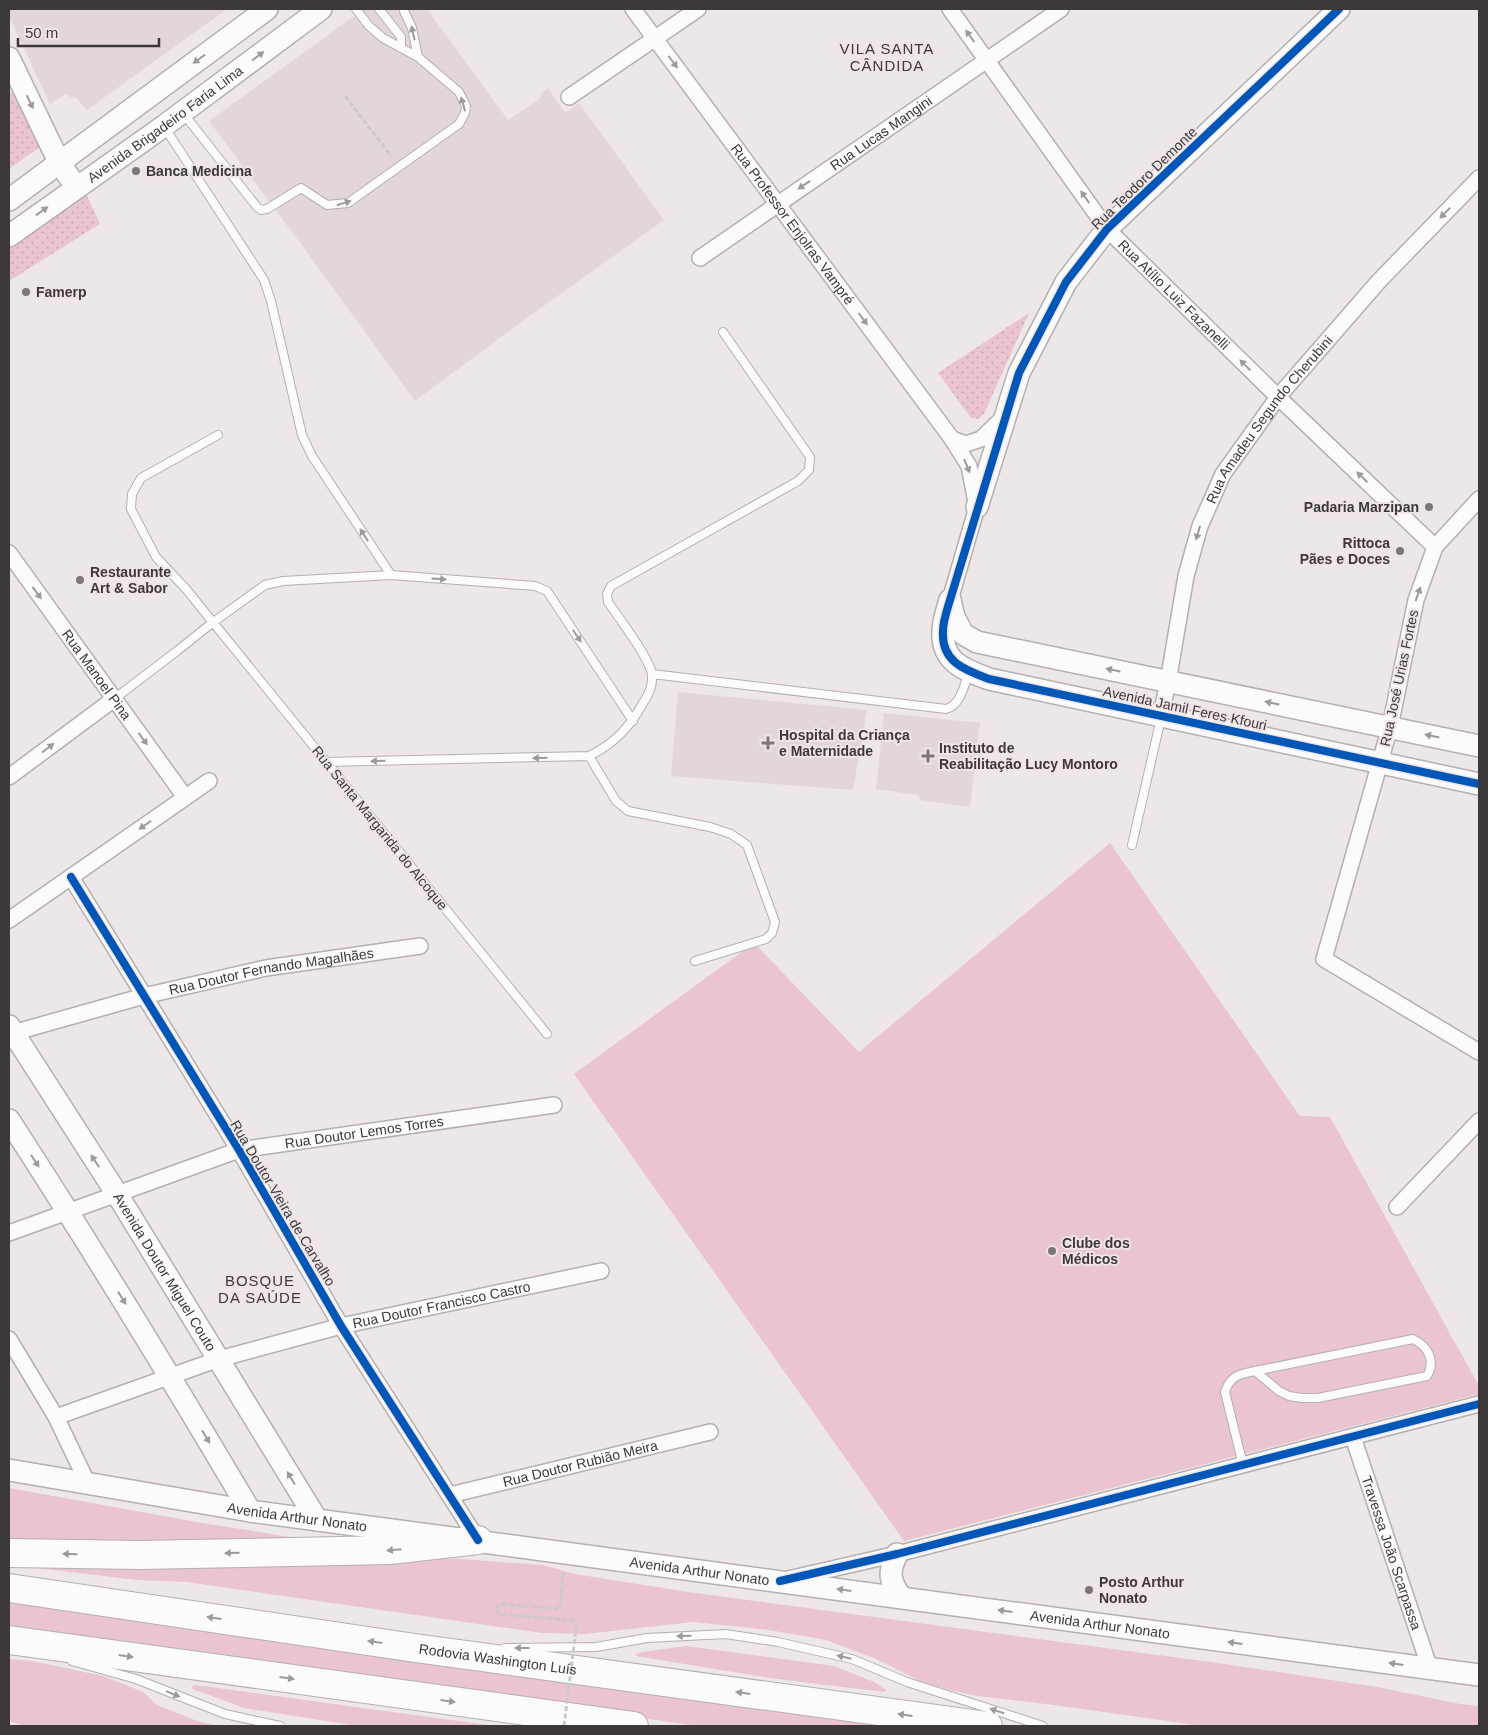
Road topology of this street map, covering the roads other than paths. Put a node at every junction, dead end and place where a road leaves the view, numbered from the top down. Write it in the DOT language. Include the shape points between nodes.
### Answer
graph roads {
  1 [pos="267,9"];
  2 [pos="322,9"];
  3 [pos="356,9"];
  4 [pos="379,9"];
  5 [pos="633,9"];
  6 [pos="698,9"];
  7 [pos="950,9"];
  8 [pos="1061,9"];
  9 [pos="1339,9"];
  10 [pos="404,11"];
  11 [pos="655,38"];
  12 [pos="401,48"];
  13 [pos="418,57"];
  14 [pos="9,58"];
  15 [pos="988,59"];
  16 [pos="569,97"];
  17 [pos="182,112"];
  18 [pos="164,126"];
  19 [pos="59,162"];
  20 [pos="1479,178"];
  21 [pos="76,187"];
  22 [pos="10,198"];
  23 [pos="777,203"];
  24 [pos="1107,229"];
  25 [pos="9,236"];
  26 [pos="700,258"];
  27 [pos="723,332"];
  28 [pos="1278,398"];
  29 [pos="1006,415"];
  30 [pos="218,434"];
  31 [pos="952,439"];
  32 [pos="1479,500"];
  33 [pos="977,507"];
  34 [pos="1435,547"];
  35 [pos="9,553"];
  36 [pos="391,575"];
  37 [pos="950,600"];
  38 [pos="212,623"];
  39 [pos="969,672"];
  40 [pos="652,674"];
  41 [pos="1168,682"];
  42 [pos="114,699"];
  43 [pos="1161,715"];
  44 [pos="633,720"];
  45 [pos="1390,727"];
  46 [pos="1479,746"];
  47 [pos="589,756"];
  48 [pos="325,762"];
  49 [pos="1380,762"];
  50 [pos="9,777"];
  51 [pos="209,781"];
  52 [pos="1479,784"];
  53 [pos="185,797"];
  54 [pos="1132,845"];
  55 [pos="71,877"];
  56 [pos="9,920"];
  57 [pos="420,946"];
  58 [pos="695,961"];
  59 [pos="144,996"];
  60 [pos="10,1031"];
  61 [pos="547,1034"];
  62 [pos="1479,1052"];
  63 [pos="554,1105"];
  64 [pos="9,1120"];
  65 [pos="1479,1121"];
  66 [pos="238,1150"];
  67 [pos="117,1194"];
  68 [pos="1398,1207"];
  69 [pos="68,1212"];
  70 [pos="9,1233"];
  71 [pos="601,1271"];
  72 [pos="342,1326"];
  73 [pos="9,1339"];
  74 [pos="218,1359"];
  75 [pos="1255,1371"];
  76 [pos="170,1376"];
  77 [pos="1479,1404"];
  78 [pos="56,1417"];
  79 [pos="710,1432"];
  80 [pos="1353,1437"];
  81 [pos="1243,1465"];
  82 [pos="9,1470"];
  83 [pos="88,1484"];
  84 [pos="450,1495"];
  85 [pos="250,1511"];
  86 [pos="317,1520"];
  87 [pos="478,1540"];
  88 [pos="9,1553"];
  89 [pos="897,1554"];
  90 [pos="780,1581"];
  91 [pos="9,1588"];
  92 [pos="901,1597"];
  93 [pos="18,1645"];
  94 [pos="9,1646"];
  95 [pos="415,1648"];
  96 [pos="472,1648"];
  97 [pos="501,1648"];
  98 [pos="66,1660"];
  99 [pos="1430,1669"];
  100 [pos="1479,1675"];
  101 [pos="280,1726"];
  102 [pos="634,1726"];
  103 [pos="988,1726"];
  104 [pos="1043,1726"];
  1 -- 19 [label="street, one-way"];
  17 -- 2 [label="street, Avenida Brigadeiro Faria Lima, one-way"];
  3 -- 12 [label="lane" via="369,26"];
  4 -- 12 [label="lane" via="401,37"];
  5 -- 11 [label="street, Rua Professor Enjolras Vampré"];
  6 -- 11 [label="street"];
  15 -- 7 [label="street, Rua Atílio Luiz Fazanelli, one-way"];
  8 -- 15 [label="street, Rua Lucas Mangini"];
  9 -- 24 [label="street, Rua Teodoro Demonte"];
  13 -- 10 [label="lane, one-way" via="412,28"];
  11 -- 16 [label="street"];
  11 -- 23 [label="street, Rua Professor Enjolras Vampré, one-way"];
  12 -- 13 [label="lane"];
  17 -- 13 [label="lane, one-way" via="261,210 267,210 301,188 327,205 348,203 459,124 465,113 466,106 459,92"];
  14 -- 19 [label="street, one-way"];
  15 -- 23 [label="street, Rua Lucas Mangini, one-way"];
  24 -- 15 [label="street, Rua Atílio Luiz Fazanelli, one-way"];
  17 -- 18 [label="street, Avenida Brigadeiro Faria Lima"];
  18 -- 21 [label="street, Avenida Brigadeiro Faria Lima"];
  36 -- 18 [label="lane, one-way" via="312,456 302,435 264,280"];
  19 -- 21 [label="street"];
  19 -- 22 [label="street"];
  20 -- 28 [label="street, Rua Amadeu Segundo Cherubini, one-way" via="1379,281"];
  25 -- 21 [label="street, Avenida Brigadeiro Faria Lima, one-way"];
  23 -- 26 [label="street, Rua Lucas Mangini"];
  23 -- 31 [label="street, Rua Professor Enjolras Vampré, one-way"];
  28 -- 24 [label="street, Rua Atílio Luiz Fazanelli, one-way"];
  24 -- 29 [label="street, Rua Teodoro Demonte" via="1066,282 1019,374"];
  27 -- 40 [label="lane" via="810,457 809,470 798,481 611,586 608,602 648,661"];
  34 -- 28 [label="street, Rua Atílio Luiz Fazanelli, one-way"];
  28 -- 41 [label="street, Rua Amadeu Segundo Cherubini, one-way" via="1223,474 1200,526 1186,576"];
  29 -- 31 [label="street" via="981,439 966,444"];
  29 -- 33 [label="street, Rua Teodoro Demonte"];
  30 -- 38 [label="lane, Rua Santa Margarida do Alcoque" via="141,478 132,494 131,509 156,557"];
  31 -- 33 [label="street, Rua Professor Enjolras Vampré, one-way" via="969,466"];
  32 -- 34 [label="street, Rua José Urias Fortes"];
  33 -- 37 [label="street, Rua Teodoro Demonte"];
  45 -- 34 [label="street, Rua José Urias Fortes, one-way" via="1416,600"];
  35 -- 42 [label="street, Rua Manoel Pina, one-way"];
  36 -- 38 [label="lane" via="283,581 265,585"];
  36 -- 44 [label="lane, one-way" via="535,586 547,591"];
  37 -- 39 [label="street, Avenida Jamil Feres Kfouri" via="942,632 945,647 950,658"];
  41 -- 37 [label="street, Avenida Jamil Feres Kfouri, one-way" via="977,642 963,634 954,618"];
  38 -- 42 [label="lane"];
  38 -- 48 [label="lane, Rua Santa Margarida do Alcoque"];
  39 -- 40 [label="lane" via="957,703 946,709"];
  39 -- 43 [label="street, Avenida Jamil Feres Kfouri"];
  40 -- 44 [label="lane" via="651,689"];
  41 -- 43 [label="street, Rua Amadeu Segundo Cherubini"];
  45 -- 41 [label="street, Avenida Jamil Feres Kfouri, one-way"];
  50 -- 42 [label="street, one-way"];
  42 -- 53 [label="street, Rua Manoel Pina, one-way"];
  43 -- 49 [label="street, Avenida Jamil Feres Kfouri"];
  43 -- 54 [label="lane"];
  44 -- 47 [label="lane" via="610,744"];
  46 -- 45 [label="street, Avenida Jamil Feres Kfouri, one-way"];
  45 -- 49 [label="street, Rua José Urias Fortes"];
  47 -- 48 [label="lane, one-way"];
  47 -- 58 [label="lane" via="616,801 628,811 710,827 747,845 776,922 772,933 766,939"];
  48 -- 61 [label="lane, Rua Santa Margarida do Alcoque"];
  49 -- 52 [label="street, Avenida Jamil Feres Kfouri"];
  49 -- 62 [label="street, Rua José Urias Fortes" via="1324,959"];
  51 -- 53 [label="street"];
  53 -- 55 [label="street, one-way"];
  55 -- 56 [label="street"];
  55 -- 59 [label="street, Rua Doutor Vieira de Carvalho"];
  57 -- 59 [label="street, Rua Doutor Fernando Magalhães" via="266,968"];
  59 -- 60 [label="street, Rua Doutor Fernando Magalhães"];
  59 -- 66 [label="street, Rua Doutor Vieira de Carvalho"];
  67 -- 60 [label="street, Avenida Doutor Miguel Couto, one-way"];
  63 -- 66 [label="street, Rua Doutor Lemos Torres"];
  64 -- 69 [label="street, one-way"];
  65 -- 68 [label="street"];
  66 -- 67 [label="street, Rua Doutor Lemos Torres"];
  66 -- 72 [label="street, Rua Doutor Vieira de Carvalho"];
  67 -- 69 [label="street, Rua Doutor Lemos Torres"];
  67 -- 74 [label="street, Avenida Doutor Miguel Couto"];
  69 -- 70 [label="street, Rua Doutor Lemos Torres"];
  69 -- 76 [label="street, one-way"];
  71 -- 72 [label="street, Rua Doutor Francisco Castro"];
  72 -- 74 [label="street, Rua Doutor Francisco Castro"];
  72 -- 84 [label="street, Rua Doutor Vieira de Carvalho"];
  73 -- 78 [label="street"];
  74 -- 76 [label="street, Rua Doutor Francisco Castro"];
  86 -- 74 [label="street, Avenida Doutor Miguel Couto, one-way"];
  75 -- 75 [label="lane" via="1413,1340 1422,1343 1431,1361 1428,1376 1318,1398 1289,1396"];
  75 -- 81 [label="lane" via="1235,1377 1225,1392"];
  76 -- 78 [label="street, Rua Doutor Francisco Castro"];
  76 -- 85 [label="street, one-way"];
  77 -- 80 [label="street"];
  78 -- 83 [label="street"];
  79 -- 84 [label="street, Rua Doutor Rubião Meira"];
  80 -- 81 [label="street"];
  80 -- 99 [label="street, Travessa João Scarpassa"];
  81 -- 89 [label="street"];
  82 -- 83 [label="street, Avenida Arthur Nonato"];
  83 -- 85 [label="street, Avenida Arthur Nonato"];
  84 -- 87 [label="street, Rua Doutor Vieira de Carvalho"];
  85 -- 86 [label="street, Avenida Arthur Nonato"];
  86 -- 87 [label="street, Avenida Arthur Nonato"];
  87 -- 88 [label="highway, one-way" via="390,1550 140,1555"];
  87 -- 90 [label="street, Avenida Arthur Nonato"];
  89 -- 90 [label="street"];
  89 -- 92 [label="street" via="891,1564 890,1576"];
  92 -- 90 [label="street, Avenida Arthur Nonato, one-way"];
  95 -- 91 [label="highway, Rodovia Washington Luís, one-way"];
  99 -- 92 [label="street, Avenida Arthur Nonato, one-way"];
  93 -- 94 [label="lane"];
  93 -- 102 [label="highway, one-way"];
  95 -- 96 [label="lane"];
  103 -- 95 [label="highway, Rodovia Washington Luís, one-way"];
  104 -- 97 [label="lane, one-way" via="907,1682 852,1660 778,1642 726,1634 647,1638 596,1647"];
  98 -- 101 [label="lane, one-way" via="136,1679 225,1714"];
  99 -- 100 [label="street, Avenida Arthur Nonato"];
}
